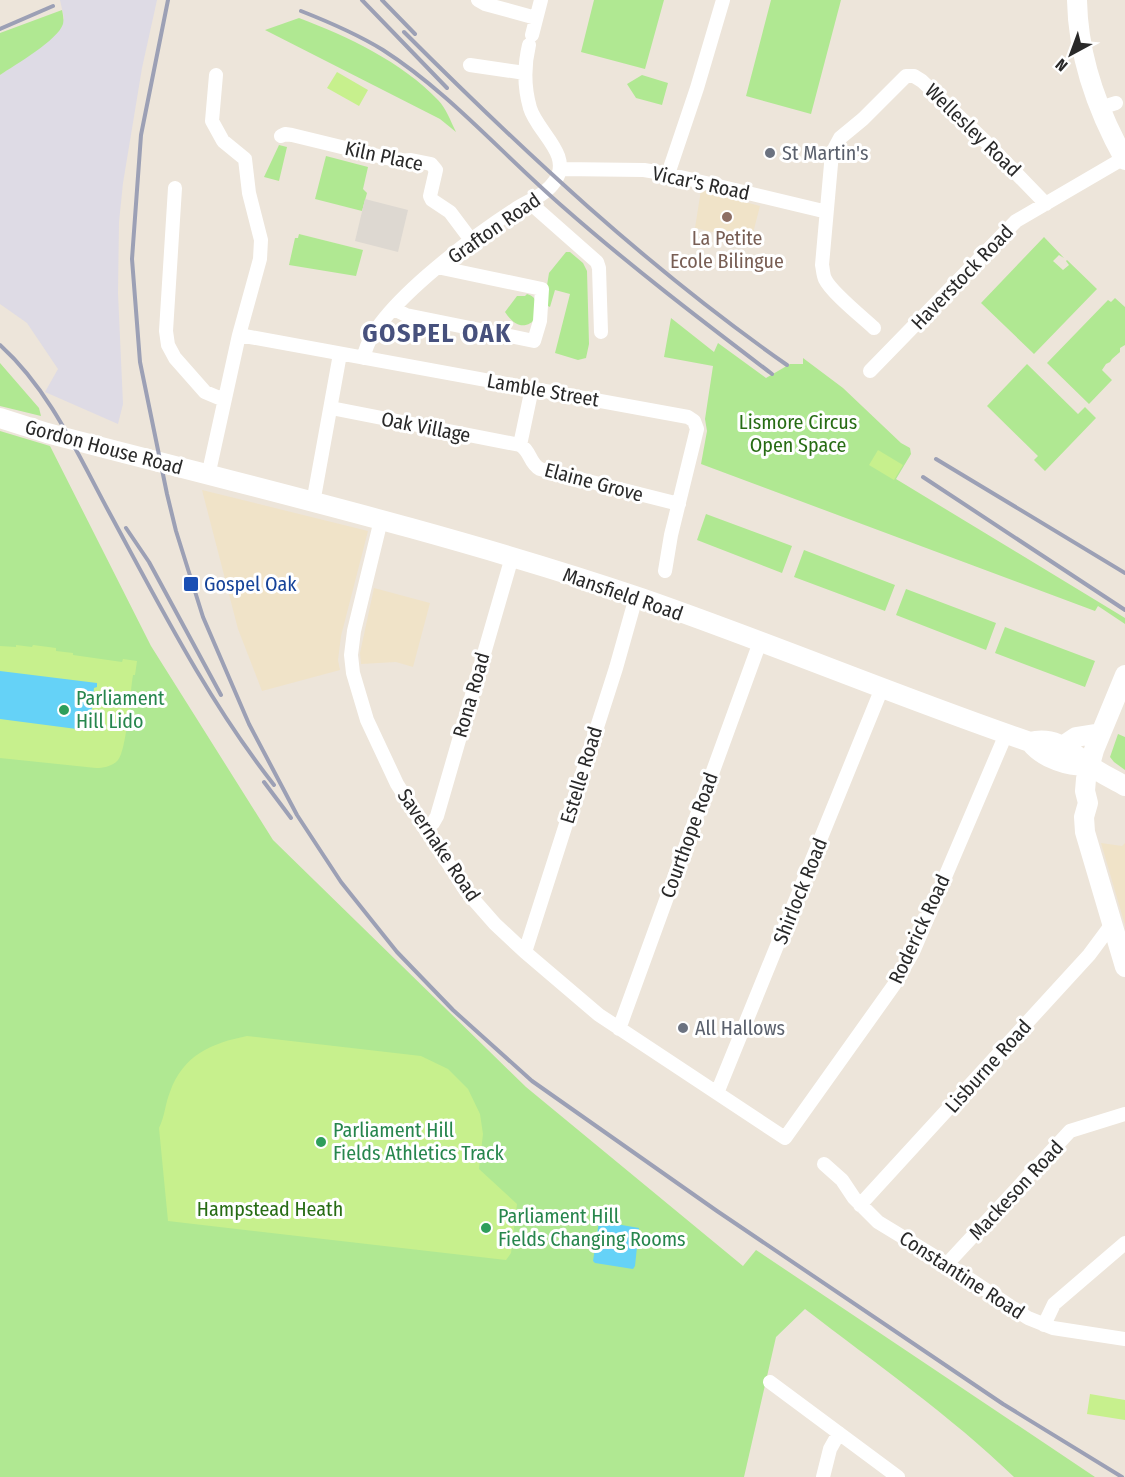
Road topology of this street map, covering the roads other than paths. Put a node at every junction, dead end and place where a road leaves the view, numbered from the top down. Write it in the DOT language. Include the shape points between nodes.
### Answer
graph roads {
  1 [pos="478,0"];
  2 [pos="541,0"];
  3 [pos="723,0"];
  4 [pos="1077,0"];
  5 [pos="536,18"];
  6 [pos="470,65"];
  7 [pos="525,73"];
  8 [pos="216,75"];
  9 [pos="1115,103"];
  10 [pos="280,136"];
  11 [pos="1125,159"];
  12 [pos="564,166"];
  13 [pos="668,174"];
  14 [pos="175,188"];
  15 [pos="531,201"];
  16 [pos="1046,204"];
  17 [pos="826,209"];
  18 [pos="471,240"];
  19 [pos="437,267"];
  20 [pos="394,309"];
  21 [pos="874,328"];
  22 [pos="601,332"];
  23 [pos="239,335"];
  24 [pos="340,354"];
  25 [pos="363,358"];
  26 [pos="870,371"];
  27 [pos="532,388"];
  28 [pos="224,400"];
  29 [pos="331,408"];
  30 [pos="0,418"];
  31 [pos="520,445"];
  32 [pos="207,476"];
  33 [pos="313,503"];
  34 [pos="679,504"];
  35 [pos="381,520"];
  36 [pos="512,557"];
  37 [pos="665,571"];
  38 [pos="636,597"];
  39 [pos="760,642"];
  40 [pos="1125,675"];
  41 [pos="882,688"];
  42 [pos="1101,733"];
  43 [pos="1006,734"];
  44 [pos="1030,742"];
  45 [pos="1064,745"];
  46 [pos="1090,766"];
  47 [pos="1117,781"];
  48 [pos="1088,804"];
  49 [pos="425,829"];
  50 [pos="1112,924"];
  51 [pos="525,952"];
  52 [pos="1125,967"];
  53 [pos="619,1029"];
  54 [pos="717,1093"];
  55 [pos="1125,1114"];
  56 [pos="785,1138"];
  57 [pos="824,1164"];
  58 [pos="860,1205"];
  59 [pos="1125,1243"];
  60 [pos="947,1264"];
  61 [pos="1044,1325"];
  62 [pos="1125,1339"];
  63 [pos="770,1382"];
  64 [pos="838,1433"];
  65 [pos="823,1477"];
  66 [pos="898,1477"];
  1 -- 5 [label="street"];
  2 -- 5 [label="street"];
  3 -- 13 [label="street"];
  4 -- 9 [label="main road" via="1082,52"];
  5 -- 7 [label="street"];
  6 -- 7 [label="street"];
  7 -- 12 [label="street" via="534,117"];
  8 -- 23 [label="street" via="212,121 223,141 245,159 261,240 260,259"];
  9 -- 11 [label="main road"];
  10 -- 18 [label="street, Kiln Place" via="288,134 399,161 431,164 436,170 432,200 450,212"];
  11 -- 16 [label="street, Haverstock Road"];
  12 -- 13 [label="street, Vicar's Road"];
  12 -- 15 [label="street, Grafton Road" via="552,185"];
  13 -- 17 [label="street, Vicar's Road"];
  14 -- 28 [label="street" via="168,345 205,392"];
  15 -- 18 [label="street, Grafton Road"];
  15 -- 22 [label="street" via="597,262"];
  16 -- 17 [label="street, Wellesley Road" via="922,81 906,76 840,138 830,158"];
  16 -- 26 [label="street, Haverstock Road" via="1013,223"];
  17 -- 21 [label="street, Wellesley Road" via="822,265 825,280"];
  18 -- 19 [label="street, Grafton Road"];
  19 -- 20 [label="street, Grafton Road"];
  19 -- 20 [label="street" via="542,289 534,341 406,315"];
  20 -- 25 [label="street, Grafton Road" via="371,339"];
  23 -- 24 [label="street, Lamble Street"];
  23 -- 28 [label="street"];
  24 -- 25 [label="street, Lamble Street"];
  24 -- 29 [label="street"];
  25 -- 27 [label="street, Lamble Street"];
  27 -- 31 [label="street"];
  27 -- 34 [label="street, Lamble Street" via="694,421 697,429"];
  28 -- 32 [label="street"];
  29 -- 31 [label="street, Oak Village"];
  29 -- 33 [label="street"];
  30 -- 32 [label="main road, Gordon House Road"];
  31 -- 34 [label="street, Elaine Grove" via="540,469"];
  32 -- 33 [label="main road, Mansfield Road"];
  33 -- 35 [label="main road, Mansfield Road"];
  34 -- 37 [label="street, Lamble Street"];
  35 -- 36 [label="main road, Mansfield Road"];
  35 -- 49 [label="street, Savernake Road" via="354,631 353,673 379,747"];
  36 -- 38 [label="main road, Mansfield Road"];
  36 -- 49 [label="street, Rona Road" via="437,816"];
  38 -- 39 [label="main road, Mansfield Road"];
  38 -- 51 [label="street, Estelle Road"];
  39 -- 41 [label="main road, Mansfield Road"];
  39 -- 53 [label="street, Courthope Road"];
  40 -- 42 [label="main road"];
  41 -- 43 [label="main road, Mansfield Road"];
  41 -- 54 [label="street, Shirlock Road"];
  42 -- 45 [label="main road, Mansfield Road" via="1076,737"];
  42 -- 46 [label="main road"];
  43 -- 44 [label="main road, Mansfield Road"];
  43 -- 56 [label="street, Roderick Road" via="913,952 894,985"];
  44 -- 45 [label="main road, Mansfield Road" via="1041,739"];
  44 -- 46 [label="main road, Mansfield Road" via="1037,752 1074,766"];
  45 -- 46 [label="main road"];
  46 -- 47 [label="main road"];
  46 -- 48 [label="main road" via="1085,791"];
  47 -- 48 [label="main road" via="1100,785"];
  48 -- 50 [label="main road" via="1084,817 1086,832"];
  49 -- 51 [label="street, Savernake Road" via="466,891"];
  50 -- 52 [label="main road"];
  50 -- 58 [label="street, Lisburne Road" via="1089,955"];
  51 -- 53 [label="street, Savernake Road"];
  53 -- 54 [label="street, Savernake Road"];
  54 -- 56 [label="street, Savernake Road"];
  55 -- 60 [label="street, Mackeson Road" via="1070,1131"];
  57 -- 58 [label="street, Constantine Road"];
  58 -- 60 [label="street, Constantine Road" via="878,1222"];
  59 -- 61 [label="street" via="1054,1304"];
  60 -- 61 [label="street, Constantine Road"];
  61 -- 62 [label="street, Constantine Road"];
  63 -- 64 [label="street"];
  64 -- 65 [label="street"];
  64 -- 66 [label="street"];
}
